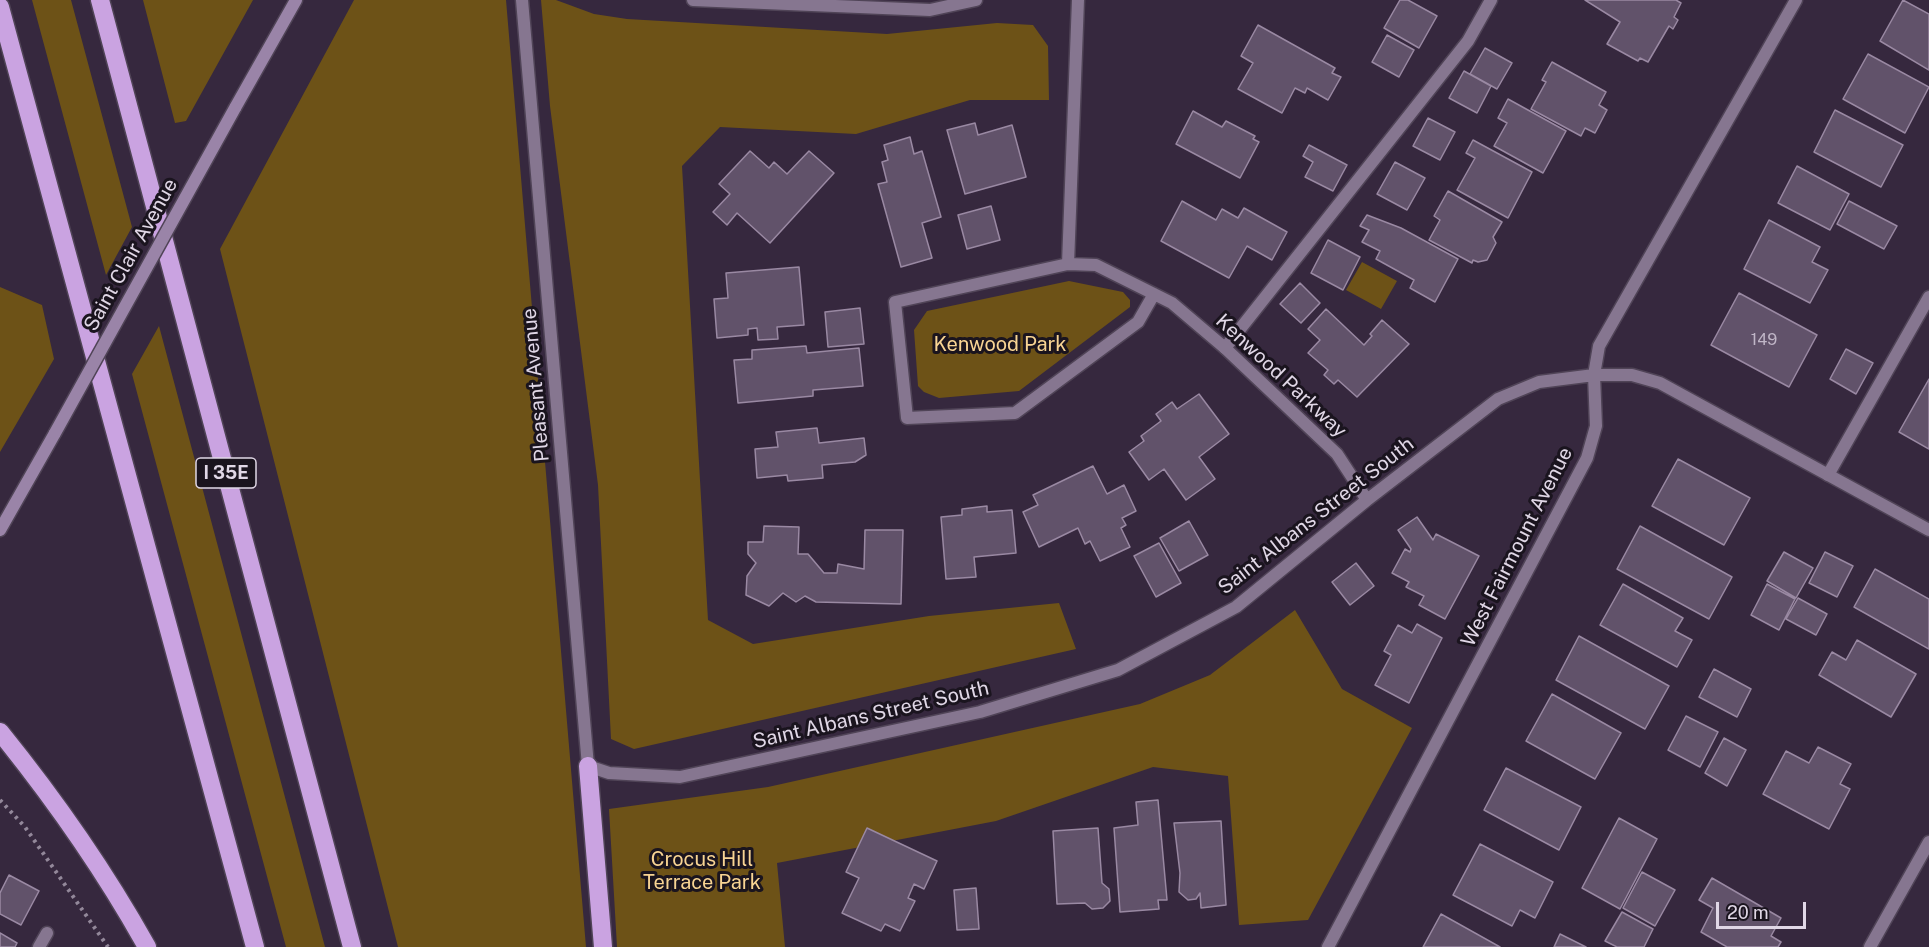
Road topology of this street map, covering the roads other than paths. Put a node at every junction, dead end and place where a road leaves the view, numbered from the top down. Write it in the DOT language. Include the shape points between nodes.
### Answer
graph roads {
  1 [pos="100,0"];
  2 [pos="296,0"];
  3 [pos="522,0"];
  4 [pos="693,0"];
  5 [pos="976,0"];
  6 [pos="1078,0"];
  7 [pos="1491,0"];
  8 [pos="1796,0"];
  9 [pos="0,7"];
  10 [pos="1068,264"];
  11 [pos="1154,294"];
  12 [pos="1929,297"];
  13 [pos="1225,348"];
  14 [pos="1594,375"];
  15 [pos="1828,476"];
  16 [pos="1367,500"];
  17 [pos="0,530"];
  18 [pos="1929,530"];
  19 [pos="0,732"];
  20 [pos="588,766"];
  21 [pos="1929,842"];
  22 [pos="47,933"];
  23 [pos="39,947"];
  24 [pos="147,947"];
  25 [pos="255,947"];
  26 [pos="352,947"];
  27 [pos="603,947"];
  28 [pos="1328,947"];
  29 [pos="1870,947"];
  1 -- 26 [label="highway, I 35E"];
  2 -- 17 [label="street, Saint Clair Avenue, bridge"];
  3 -- 20 [label="street, Pleasant Avenue"];
  4 -- 5 [label="street" via="930,10"];
  6 -- 10 [label="street"];
  7 -- 13 [label="street" via="1468,40"];
  8 -- 14 [label="street, West Fairmount Avenue" via="1599,346"];
  9 -- 25 [label="highway"];
  10 -- 11 [label="street, Kenwood Parkway" via="1096,265"];
  10 -- 11 [label="street, Kenwood Parkway" via="895,302 908,418 1015,413 1138,321"];
  11 -- 13 [label="street, Kenwood Parkway" via="1172,303"];
  12 -- 15 [label="street"];
  13 -- 16 [label="street, Kenwood Parkway" via="1342,460"];
  14 -- 15 [label="street, Saint Albans Street South" via="1632,375 1660,383"];
  14 -- 16 [label="street, Saint Albans Street South" via="1539,382 1498,399"];
  14 -- 28 [label="street, West Fairmount Avenue" via="1596,426 1587,458"];
  15 -- 18 [label="street, Saint Albans Street South"];
  16 -- 20 [label="street, Saint Albans Street South" via="1236,606 1118,670 980,712 680,777 609,773"];
  19 -- 24 [label="highway" via="94,856"];
  20 -- 27 [label="highway"];
  21 -- 29 [label="street"];
  22 -- 23 [label="street"];
}
